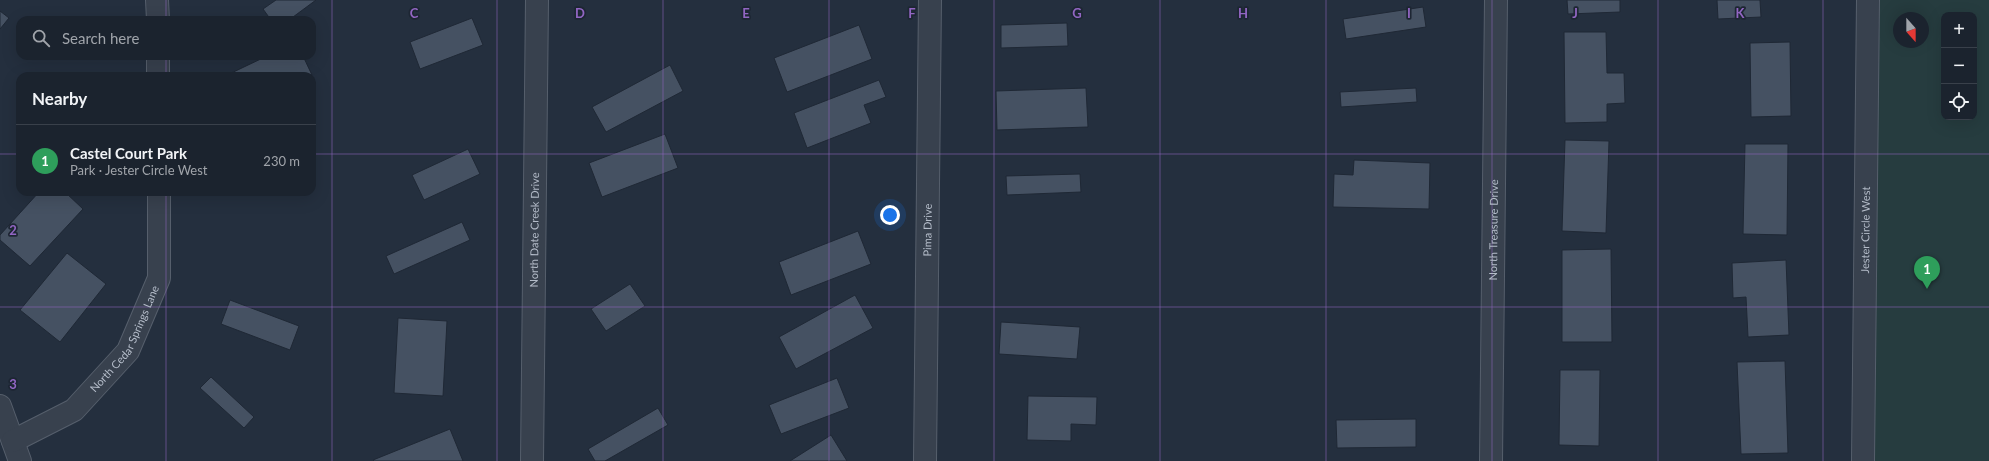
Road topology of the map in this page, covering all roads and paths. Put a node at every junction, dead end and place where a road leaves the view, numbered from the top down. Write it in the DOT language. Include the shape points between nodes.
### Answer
graph roads {
  1 [pos="157,0"];
  2 [pos="537,0"];
  3 [pos="930,0"];
  4 [pos="1496,0"];
  5 [pos="1868,0"];
  6 [pos="158,16"];
  7 [pos="158,60"];
  8 [pos="158,72"];
  9 [pos="159,196"];
  10 [pos="0,406"];
  11 [pos="12,441"];
  12 [pos="20,461"];
  13 [pos="532,461"];
  14 [pos="925,461"];
  15 [pos="1491,461"];
  16 [pos="1863,461"];
  1 -- 6 [label="street"];
  2 -- 13 [label="street, North Date Creek Drive"];
  3 -- 14 [label="street, Pima Drive"];
  4 -- 15 [label="street, North Treasure Drive"];
  5 -- 16 [label="street, Jester Circle West"];
  7 -- 8 [label="street"];
  9 -- 11 [label="street, North Cedar Springs Lane" via="159,278 128,351 74,410"];
  10 -- 11 [label="street"];
  11 -- 12 [label="street"];
}
